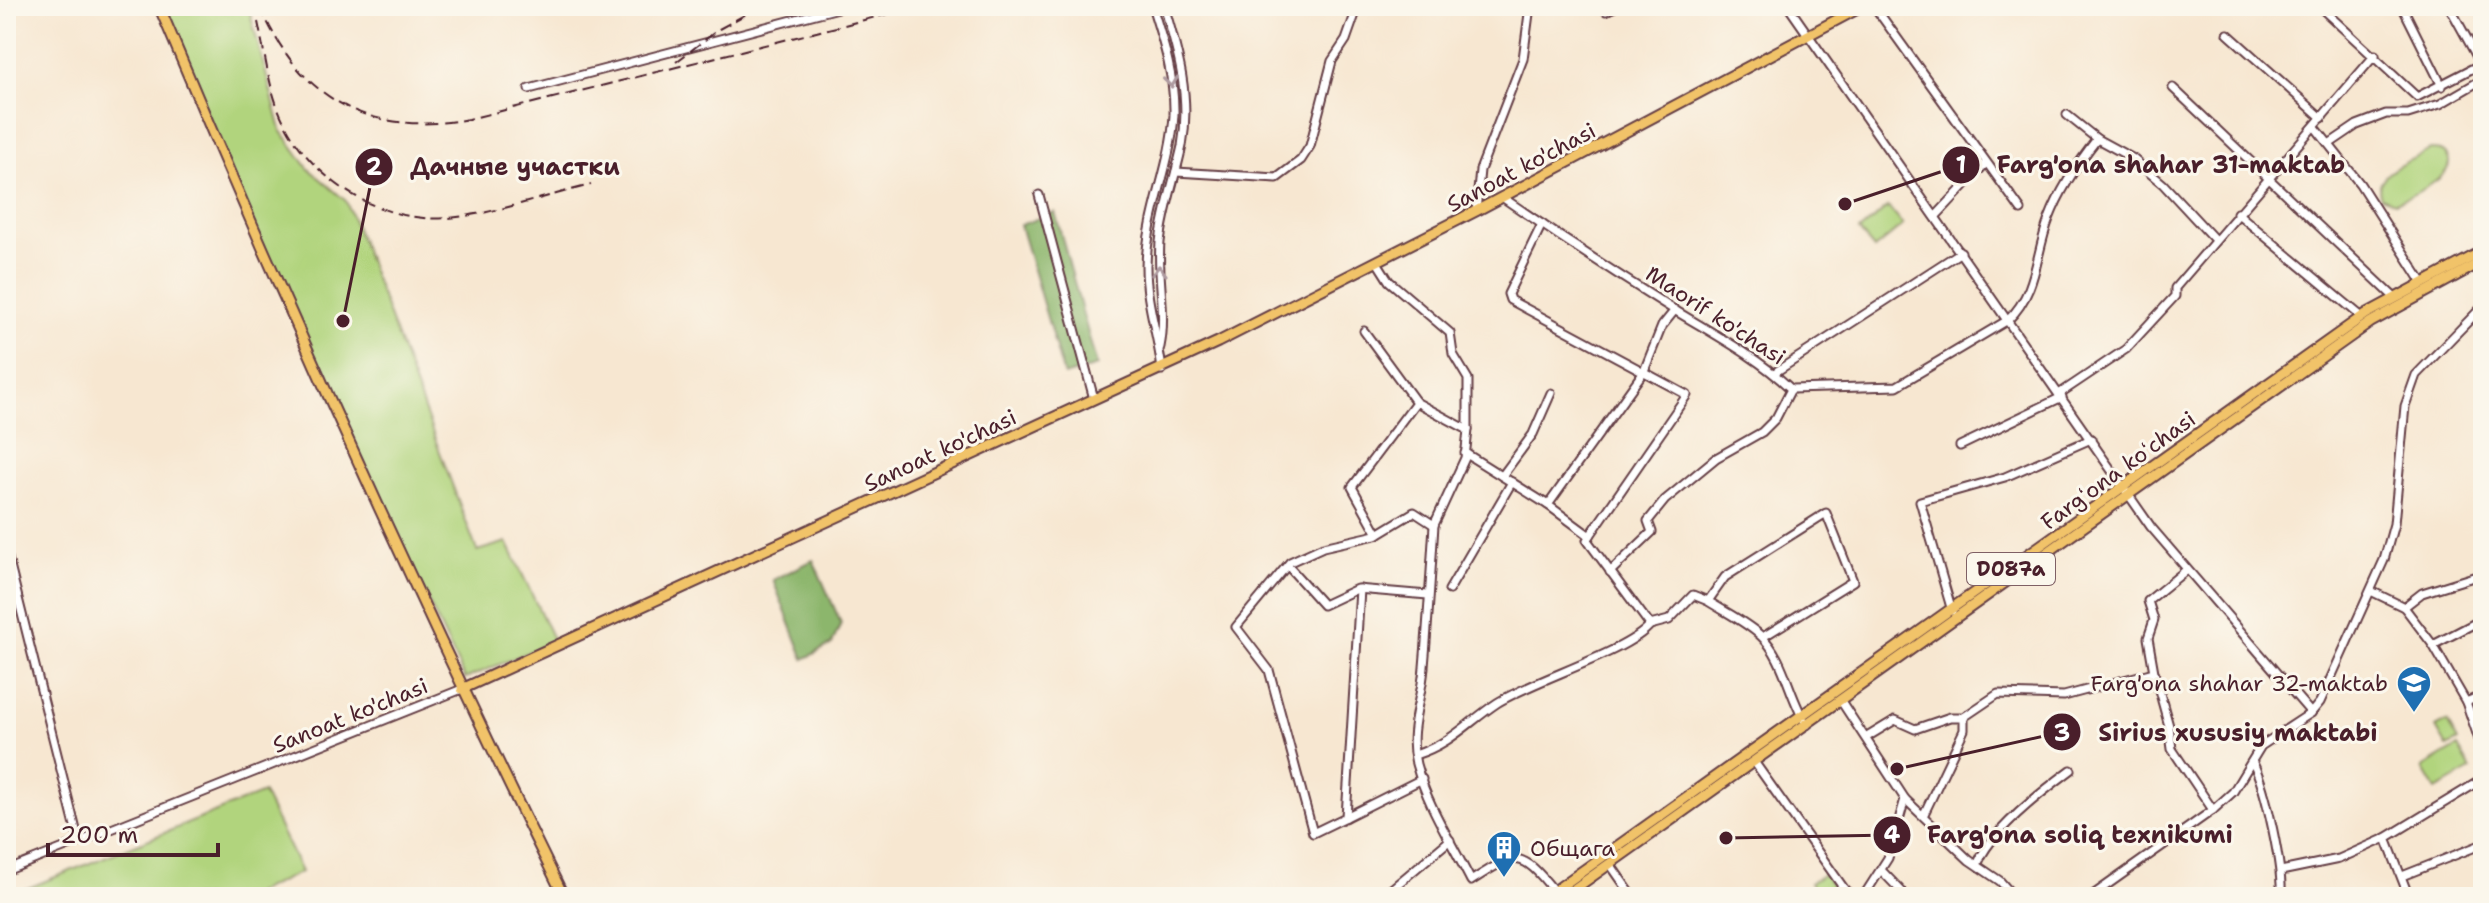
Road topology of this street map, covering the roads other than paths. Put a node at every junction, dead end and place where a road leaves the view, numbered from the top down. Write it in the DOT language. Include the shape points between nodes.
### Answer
graph roads {
  1 [pos="159,6"];
  2 [pos="846,6"];
  3 [pos="1152,6"];
  4 [pos="1164,6"];
  5 [pos="1358,6"];
  6 [pos="1530,6"];
  7 [pos="1601,6"];
  8 [pos="1617,6"];
  9 [pos="1788,6"];
  10 [pos="1863,6"];
  11 [pos="1874,6"];
  12 [pos="2319,6"];
  13 [pos="2402,6"];
  14 [pos="2449,6"];
  15 [pos="2228,34"];
  16 [pos="1809,36"];
  17 [pos="2375,55"];
  18 [pos="2482,64"];
  19 [pos="2483,79"];
  20 [pos="2442,86"];
  21 [pos="2173,88"];
  22 [pos="529,89"];
  23 [pos="2067,115"];
  24 [pos="2322,118"];
  25 [pos="2315,127"];
  26 [pos="2097,139"];
  27 [pos="1170,141"];
  28 [pos="1182,143"];
  29 [pos="2329,144"];
  30 [pos="1985,164"];
  31 [pos="1176,172"];
  32 [pos="2266,179"];
  33 [pos="1039,195"];
  34 [pos="1502,197"];
  35 [pos="2021,210"];
  36 [pos="1476,211"];
  37 [pos="2237,213"];
  38 [pos="1936,216"];
  39 [pos="1542,224"];
  40 [pos="2215,240"];
  41 [pos="2483,251"];
  42 [pos="1961,252"];
  43 [pos="2483,261"];
  44 [pos="1377,262"];
  45 [pos="2423,283"];
  46 [pos="2395,298"];
  47 [pos="2483,306"];
  48 [pos="1675,310"];
  49 [pos="2362,317"];
  50 [pos="2008,320"];
  51 [pos="1364,331"];
  52 [pos="1160,349"];
  53 [pos="1162,370"];
  54 [pos="1644,371"];
  55 [pos="1774,373"];
  56 [pos="1791,389"];
  57 [pos="1551,393"];
  58 [pos="2060,395"];
  59 [pos="1094,399"];
  60 [pos="1416,402"];
  61 [pos="1468,430"];
  62 [pos="2091,439"];
  63 [pos="1960,446"];
  64 [pos="1465,453"];
  65 [pos="1502,476"];
  66 [pos="1512,482"];
  67 [pos="2127,492"];
  68 [pos="1548,505"];
  69 [pos="1434,525"];
  70 [pos="1378,534"];
  71 [pos="1590,536"];
  72 [pos="6,550"];
  73 [pos="1288,566"];
  74 [pos="2185,571"];
  75 [pos="1610,572"];
  76 [pos="2483,574"];
  77 [pos="1360,589"];
  78 [pos="1449,590"];
  79 [pos="2373,592"];
  80 [pos="1428,595"];
  81 [pos="1708,601"];
  82 [pos="2404,607"];
  83 [pos="1952,611"];
  84 [pos="2483,619"];
  85 [pos="1650,625"];
  86 [pos="1763,637"];
  87 [pos="2433,645"];
  88 [pos="2154,672"];
  89 [pos="462,689"];
  90 [pos="2483,695"];
  91 [pos="1841,701"];
  92 [pos="2466,702"];
  93 [pos="2311,713"];
  94 [pos="1964,717"];
  95 [pos="1804,722"];
  96 [pos="1867,737"];
  97 [pos="2483,751"];
  98 [pos="1415,755"];
  99 [pos="1755,763"];
  100 [pos="2253,763"];
  101 [pos="2071,770"];
  102 [pos="1422,779"];
  103 [pos="2483,779"];
  104 [pos="1905,799"];
  105 [pos="2213,810"];
  106 [pos="1924,814"];
  107 [pos="1346,817"];
  108 [pos="2386,838"];
  109 [pos="1450,840"];
  110 [pos="1636,840"];
  111 [pos="79,842"];
  112 [pos="2483,844"];
  113 [pos="1978,863"];
  114 [pos="1610,864"];
  115 [pos="1881,870"];
  116 [pos="6,871"];
  117 [pos="2281,871"];
  118 [pos="2402,876"];
  119 [pos="1554,895"];
  120 [pos="564,897"];
  121 [pos="1382,897"];
  122 [pos="1633,897"];
  123 [pos="1854,897"];
  124 [pos="1863,897"];
  125 [pos="1907,897"];
  126 [pos="2014,897"];
  127 [pos="2090,897"];
  128 [pos="2281,897"];
  129 [pos="2409,897"];
  1 -- 89 [label="main road" via="273,279"];
  2 -- 22 [label="street"];
  3 -- 27 [label="street, one-way" via="1172,87"];
  4 -- 28 [label="street" via="1184,86"];
  5 -- 31 [label="street" via="1332,61 1310,146 1301,160 1277,178"];
  6 -- 36 [label="street" via="1523,59 1480,170"];
  7 -- 8 [label="street" via="1606,11"];
  9 -- 16 [label="street"];
  10 -- 16 [label="main road, Sanoat ko'chasi"];
  11 -- 30 [label="street"];
  12 -- 17 [label="street"];
  13 -- 20 [label="street"];
  14 -- 18 [label="street"];
  15 -- 24 [label="street"];
  16 -- 34 [label="main road, Sanoat ko'chasi"];
  16 -- 38 [label="street"];
  17 -- 20 [label="street" via="2417,97"];
  17 -- 24 [label="street"];
  18 -- 20 [label="street"];
  19 -- 29 [label="street" via="2440,104 2357,125"];
  21 -- 32 [label="street"];
  23 -- 26 [label="street"];
  24 -- 25 [label="street"];
  25 -- 29 [label="street"];
  25 -- 32 [label="street"];
  26 -- 40 [label="street" via="2132,158 2163,184"];
  26 -- 50 [label="street" via="2055,205 2030,290"];
  27 -- 28 [label="street"];
  27 -- 52 [label="street" via="1153,207 1146,265 1152,330"];
  28 -- 31 [label="street"];
  29 -- 45 [label="street"];
  30 -- 35 [label="street"];
  30 -- 38 [label="street"];
  52 -- 31 [label="street, one-way" via="1160,239"];
  32 -- 37 [label="street"];
  32 -- 46 [label="street"];
  33 -- 59 [label="street"];
  34 -- 36 [label="main road, Sanoat ko'chasi"];
  34 -- 39 [label="street, Maorif ko'chasi"];
  36 -- 44 [label="main road, Sanoat ko'chasi"];
  37 -- 40 [label="street"];
  37 -- 49 [label="street"];
  38 -- 42 [label="street"];
  39 -- 48 [label="street, Maorif ko'chasi"];
  39 -- 54 [label="street" via="1508,294 1510,300"];
  40 -- 58 [label="street" via="2175,288 2175,296 2126,349"];
  41 -- 45 [label="main road, Fargʻona koʻchasi / D087a"];
  42 -- 50 [label="street"];
  42 -- 55 [label="street"];
  43 -- 67 [label="main road, Fargʻona koʻchasi / D087a" via="2371,322"];
  44 -- 53 [label="main road, Sanoat ko'chasi"];
  44 -- 61 [label="street" via="1389,281 1450,333 1453,354 1468,379"];
  45 -- 46 [label="main road, Fargʻona koʻchasi / D087a"];
  46 -- 49 [label="main road, Fargʻona koʻchasi / D087a"];
  47 -- 79 [label="street" via="2416,375 2405,406 2394,524"];
  48 -- 54 [label="street" via="1662,326"];
  48 -- 55 [label="street, Maorif ko'chasi"];
  49 -- 67 [label="main road, Fargʻona koʻchasi / D087a"];
  50 -- 56 [label="street, Maorif ko'chasi" via="1897,386"];
  50 -- 58 [label="street"];
  51 -- 60 [label="street"];
  52 -- 53 [label="street"];
  53 -- 59 [label="main road, Sanoat ko'chasi"];
  54 -- 68 [label="street"];
  54 -- 71 [label="street" via="1687,395"];
  55 -- 56 [label="street, Maorif ko'chasi"];
  56 -- 75 [label="street" via="1762,432 1716,458 1665,500 1648,521 1652,532"];
  57 -- 65 [label="street" via="1533,434"];
  58 -- 62 [label="street"];
  58 -- 63 [label="street"];
  59 -- 89 [label="main road, Sanoat ko'chasi"];
  60 -- 61 [label="street"];
  60 -- 70 [label="street" via="1352,487"];
  61 -- 64 [label="street"];
  62 -- 67 [label="street"];
  62 -- 83 [label="street" via="2005,477 1920,501"];
  64 -- 65 [label="street"];
  64 -- 69 [label="street"];
  65 -- 66 [label="street"];
  66 -- 68 [label="street"];
  66 -- 78 [label="street"];
  67 -- 74 [label="street"];
  67 -- 83 [label="main road, Fargʻona koʻchasi / D087a"];
  67 -- 91 [label="main road, Fargʻona koʻchasi / D087a"];
  68 -- 71 [label="street"];
  69 -- 70 [label="street" via="1414,512"];
  69 -- 80 [label="street"];
  70 -- 73 [label="street" via="1323,547"];
  71 -- 75 [label="street" via="1587,540"];
  72 -- 111 [label="street"];
  73 -- 77 [label="street" via="1323,605"];
  73 -- 107 [label="street" via="1236,627 1269,670 1313,833"];
  74 -- 88 [label="street" via="2148,601 2154,620 2148,638"];
  74 -- 93 [label="street"];
  75 -- 85 [label="street"];
  76 -- 82 [label="street" via="2422,593"];
  77 -- 80 [label="street"];
  77 -- 107 [label="street"];
  79 -- 82 [label="street"];
  79 -- 93 [label="street" via="2329,688"];
  80 -- 98 [label="street" via="1424,671 1414,714"];
  81 -- 85 [label="street" via="1693,595 1669,620"];
  81 -- 86 [label="street"];
  81 -- 86 [label="street" via="1725,577 1826,513 1853,581"];
  82 -- 87 [label="street"];
  83 -- 95 [label="main road, Fargʻona koʻchasi / D087a"];
  84 -- 87 [label="street"];
  85 -- 98 [label="street" via="1621,645 1496,704 1453,739"];
  86 -- 95 [label="street"];
  87 -- 92 [label="street"];
  88 -- 94 [label="street" via="2064,696 1998,694"];
  88 -- 105 [label="street" via="2172,749"];
  89 -- 111 [label="street, Sanoat ko'chasi"];
  89 -- 120 [label="main road"];
  90 -- 92 [label="street"];
  91 -- 95 [label="main road, Fargʻona koʻchasi / D087a"];
  91 -- 96 [label="street"];
  92 -- 97 [label="street"];
  93 -- 100 [label="street" via="2261,746"];
  94 -- 96 [label="street" via="1915,729 1895,720"];
  94 -- 106 [label="street" via="1964,730"];
  95 -- 99 [label="main road, Fargʻona koʻchasi / D087a"];
  95 -- 110 [label="main road, Fargʻona koʻchasi / D087a"];
  96 -- 104 [label="street"];
  98 -- 102 [label="street"];
  99 -- 110 [label="main road, Fargʻona koʻchasi / D087a"];
  99 -- 123 [label="street"];
  100 -- 105 [label="street"];
  100 -- 117 [label="street" via="2263,782"];
  101 -- 113 [label="street" via="2005,829"];
  102 -- 107 [label="street"];
  102 -- 109 [label="street"];
  103 -- 108 [label="street"];
  104 -- 106 [label="street"];
  104 -- 115 [label="street"];
  105 -- 127 [label="street"];
  106 -- 113 [label="street"];
  108 -- 117 [label="street" via="2347,857"];
  108 -- 118 [label="street"];
  109 -- 119 [label="street" via="1471,881 1505,859 1519,860 1533,864"];
  109 -- 121 [label="street"];
  110 -- 114 [label="main road, Fargʻona koʻchasi / D087a"];
  110 -- 119 [label="main road, Fargʻona koʻchasi / D087a"];
  111 -- 116 [label="street, Sanoat ko'chasi"];
  112 -- 118 [label="street"];
  113 -- 126 [label="street"];
  114 -- 119 [label="main road, Fargʻona koʻchasi / D087a"];
  114 -- 122 [label="street"];
  115 -- 124 [label="street"];
  115 -- 125 [label="street"];
  117 -- 128 [label="street"];
  118 -- 129 [label="street"];
}
